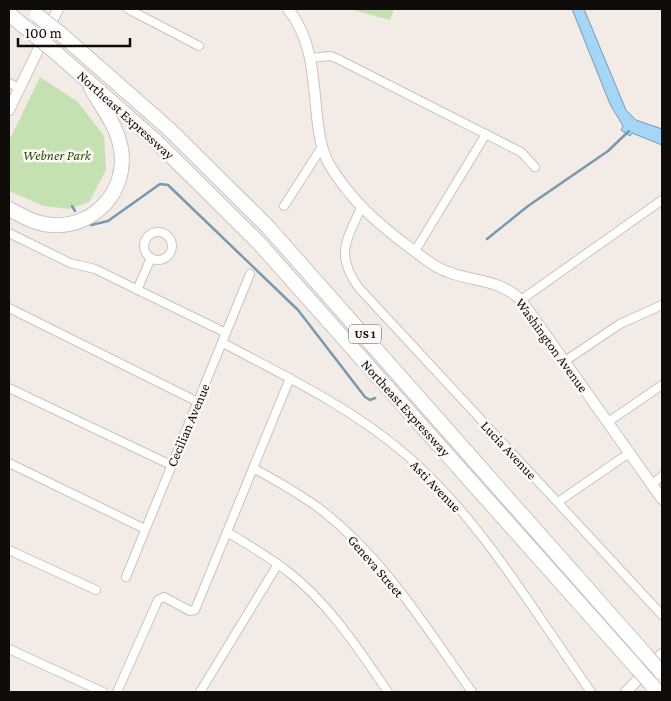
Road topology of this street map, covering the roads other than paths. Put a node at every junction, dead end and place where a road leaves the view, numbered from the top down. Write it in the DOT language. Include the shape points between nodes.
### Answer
graph roads {
  1 [pos="58,9"];
  2 [pos="128,9"];
  3 [pos="288,9"];
  4 [pos="34,12"];
  5 [pos="9,14"];
  6 [pos="199,46"];
  7 [pos="311,58"];
  8 [pos="84,76"];
  9 [pos="9,83"];
  10 [pos="19,88"];
  11 [pos="9,110"];
  12 [pos="486,134"];
  13 [pos="322,147"];
  14 [pos="535,167"];
  15 [pos="662,200"];
  16 [pos="284,206"];
  17 [pos="361,208"];
  18 [pos="9,209"];
  19 [pos="9,233"];
  20 [pos="415,252"];
  21 [pos="152,258"];
  22 [pos="250,274"];
  23 [pos="137,290"];
  24 [pos="521,300"];
  25 [pos="662,305"];
  26 [pos="9,308"];
  27 [pos="226,333"];
  28 [pos="223,343"];
  29 [pos="564,361"];
  30 [pos="290,378"];
  31 [pos="662,385"];
  32 [pos="9,388"];
  33 [pos="198,402"];
  34 [pos="608,422"];
  35 [pos="628,453"];
  36 [pos="9,463"];
  37 [pos="171,465"];
  38 [pos="253,468"];
  39 [pos="662,476"];
  40 [pos="651,485"];
  41 [pos="662,498"];
  42 [pos="558,502"];
  43 [pos="145,529"];
  44 [pos="227,532"];
  45 [pos="9,550"];
  46 [pos="278,564"];
  47 [pos="126,577"];
  48 [pos="96,590"];
  49 [pos="662,615"];
  50 [pos="9,649"];
  51 [pos="662,654"];
  52 [pos="662,673"];
  53 [pos="654,688"];
  54 [pos="102,692"];
  55 [pos="117,692"];
  56 [pos="200,692"];
  57 [pos="388,692"];
  58 [pos="472,692"];
  59 [pos="591,692"];
  60 [pos="626,692"];
  1 -- 10 [label="street"];
  2 -- 6 [label="street"];
  3 -- 7 [label="street, Washington Avenue" via="302,31"];
  4 -- 52 [label="highway, Northeast Expressway / US 1, bridge" via="169,129 274,234"];
  5 -- 8 [label="highway, Northeast Expressway / US 1, bridge"];
  7 -- 12 [label="street" via="330,56 338,59"];
  7 -- 13 [label="street, Washington Avenue"];
  8 -- 18 [label="highway" via="110,117 119,140 122,170 113,193 92,216 69,224 40,223"];
  8 -- 53 [label="highway, Northeast Expressway / US 1, bridge" via="172,157 264,249"];
  9 -- 10 [label="street"];
  10 -- 11 [label="street"];
  12 -- 14 [label="street" via="521,152"];
  12 -- 20 [label="street"];
  13 -- 16 [label="street"];
  13 -- 17 [label="street, Washington Avenue" via="341,182"];
  15 -- 24 [label="street"];
  17 -- 20 [label="street, Washington Avenue"];
  17 -- 42 [label="street, Lucia Avenue" via="344,256 348,273"];
  19 -- 23 [label="street"];
  20 -- 24 [label="street, Washington Avenue" via="446,272 500,285"];
  21 -- 23 [label="street"];
  22 -- 27 [label="street, Cecilian Avenue"];
  23 -- 27 [label="street"];
  24 -- 29 [label="street, Washington Avenue"];
  25 -- 29 [label="street" via="620,324"];
  26 -- 33 [label="street"];
  27 -- 28 [label="street, Cecilian Avenue"];
  28 -- 30 [label="street, Asti Avenue"];
  28 -- 33 [label="street, Cecilian Avenue"];
  29 -- 34 [label="street, Washington Avenue"];
  30 -- 38 [label="street"];
  30 -- 59 [label="street, Asti Avenue" via="376,431 435,482 485,541"];
  31 -- 34 [label="street"];
  32 -- 37 [label="street"];
  33 -- 37 [label="street, Cecilian Avenue"];
  34 -- 35 [label="street, Washington Avenue"];
  35 -- 40 [label="street, Washington Avenue"];
  35 -- 42 [label="street"];
  36 -- 43 [label="street"];
  37 -- 43 [label="street, Cecilian Avenue"];
  38 -- 44 [label="street"];
  38 -- 58 [label="street, Geneva Street" via="308,501 355,540 399,590"];
  39 -- 40 [label="street"];
  40 -- 41 [label="street, Washington Avenue"];
  42 -- 49 [label="street, Lucia Avenue"];
  43 -- 47 [label="street, Cecilian Avenue"];
  44 -- 46 [label="street"];
  44 -- 55 [label="street" via="194,611 164,597 158,600"];
  45 -- 48 [label="street"];
  46 -- 56 [label="street"];
  46 -- 57 [label="street" via="305,586 333,616"];
  50 -- 54 [label="street"];
  51 -- 60 [label="street"];
}
